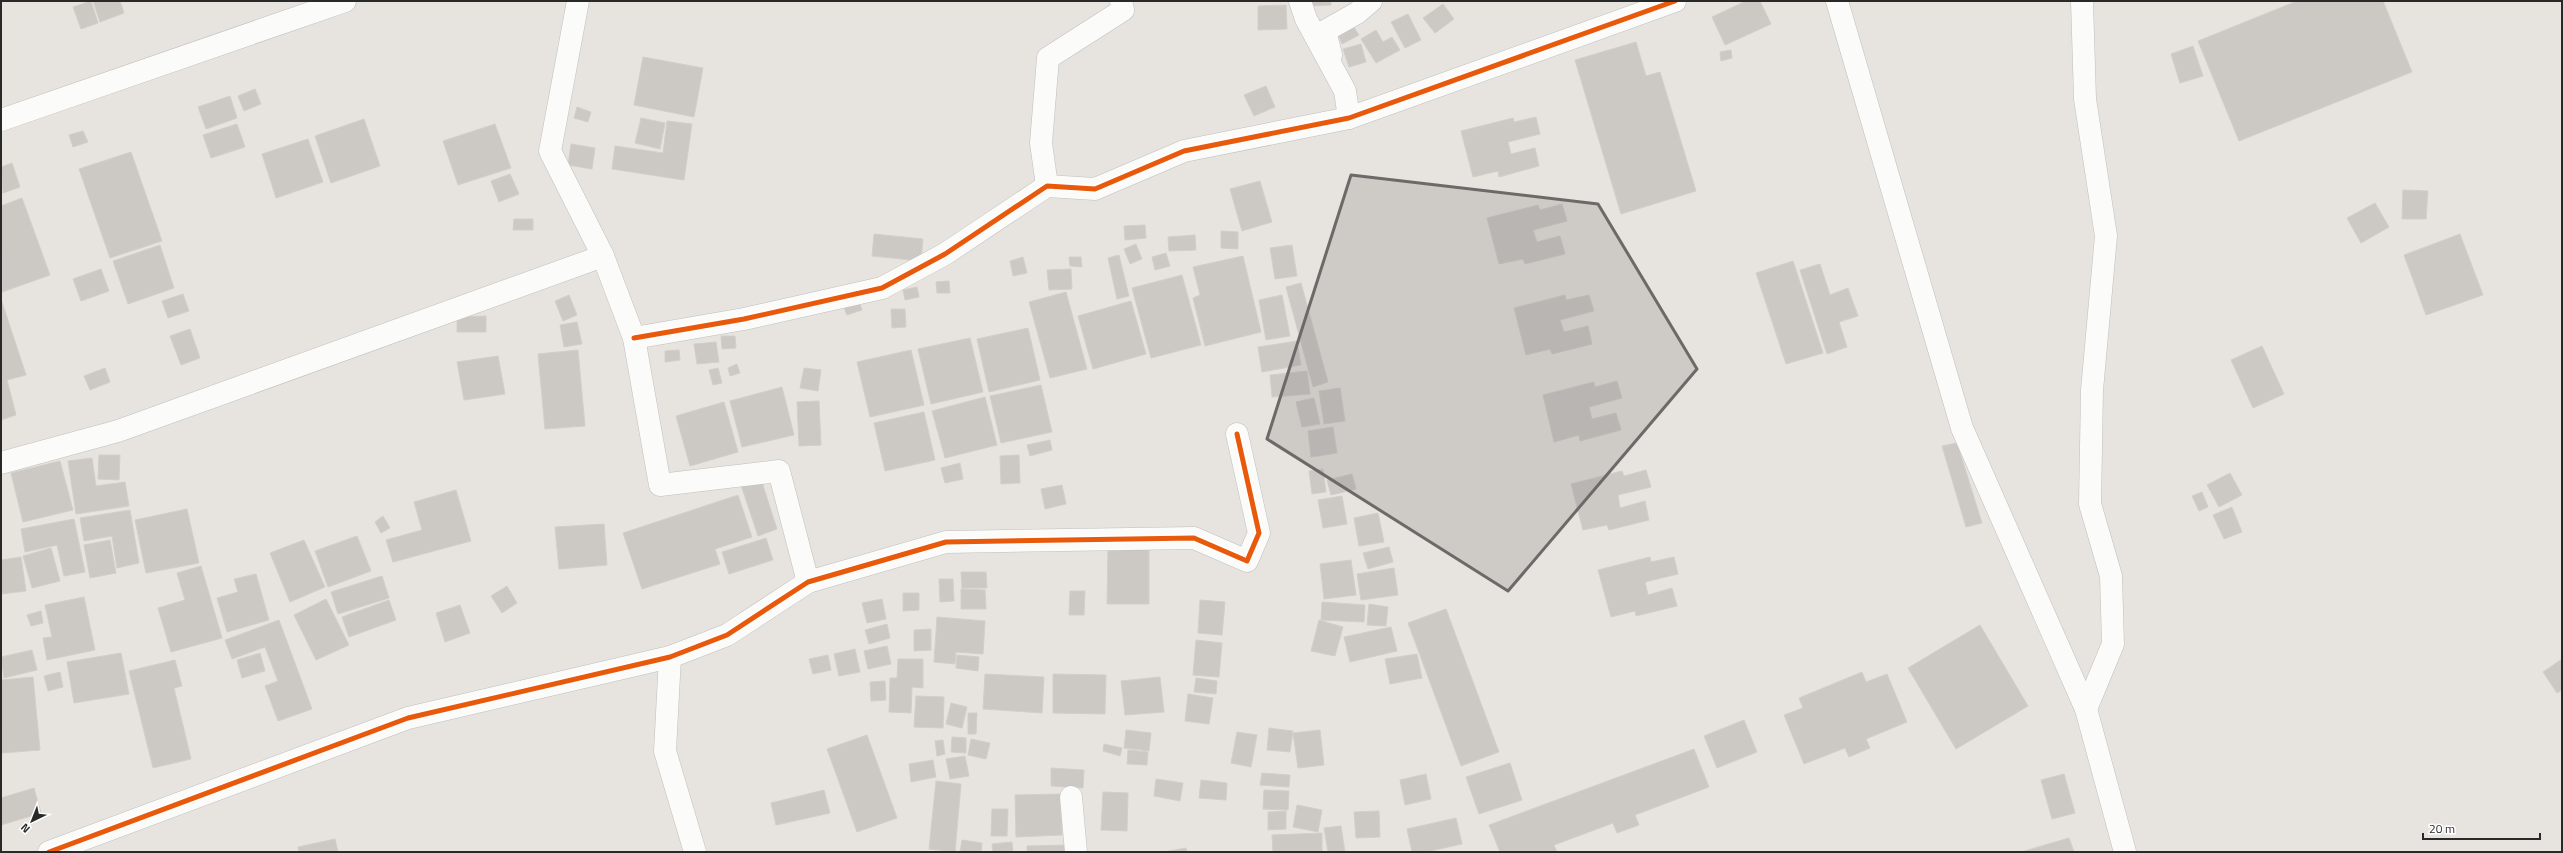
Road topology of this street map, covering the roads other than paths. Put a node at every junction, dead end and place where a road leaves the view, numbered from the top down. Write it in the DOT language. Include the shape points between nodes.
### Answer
graph roads {
  1 [pos="345,1"];
  2 [pos="578,1"];
  3 [pos="1121,1"];
  4 [pos="1300,1"];
  5 [pos="1371,1"];
  6 [pos="1675,1"];
  7 [pos="1837,1"];
  8 [pos="2082,1"];
  9 [pos="1336,76"];
  10 [pos="1349,118"];
  11 [pos="1,120"];
  12 [pos="1047,186"];
  13 [pos="603,256"];
  14 [pos="634,338"];
  15 [pos="1237,434"];
  16 [pos="1,463"];
  17 [pos="808,582"];
  18 [pos="670,657"];
  19 [pos="2086,709"];
  20 [pos="1071,797"];
  21 [pos="49,852"];
  22 [pos="695,852"];
  23 [pos="1076,852"];
  24 [pos="2125,852"];
  1 -- 11 [label="street"];
  2 -- 13 [label="street" via="550,151"];
  3 -- 12 [label="street" via="1124,10 1048,58 1041,143"];
  4 -- 9 [label="street" via="1306,19"];
  5 -- 9 [label="street" via="1357,13 1325,31"];
  6 -- 10 [label="street"];
  7 -- 19 [label="street" via="1962,428"];
  8 -- 19 [label="street" via="2086,99 2106,236 2092,390 2090,504 2110,576 2113,644"];
  9 -- 10 [label="street" via="1345,90"];
  10 -- 12 [label="street" via="1184,151 1095,190"];
  12 -- 14 [label="street" via="945,254 882,288 744,319"];
  13 -- 14 [label="street"];
  13 -- 16 [label="street" via="118,431"];
  14 -- 17 [label="street" via="660,485 779,471"];
  15 -- 17 [label="street" via="1259,532 1247,561 1194,538 946,542"];
  17 -- 18 [label="street" via="727,635"];
  18 -- 21 [label="street" via="408,718"];
  18 -- 22 [label="street" via="665,751"];
  19 -- 24 [label="street"];
  20 -- 23 [label="street"];
}
